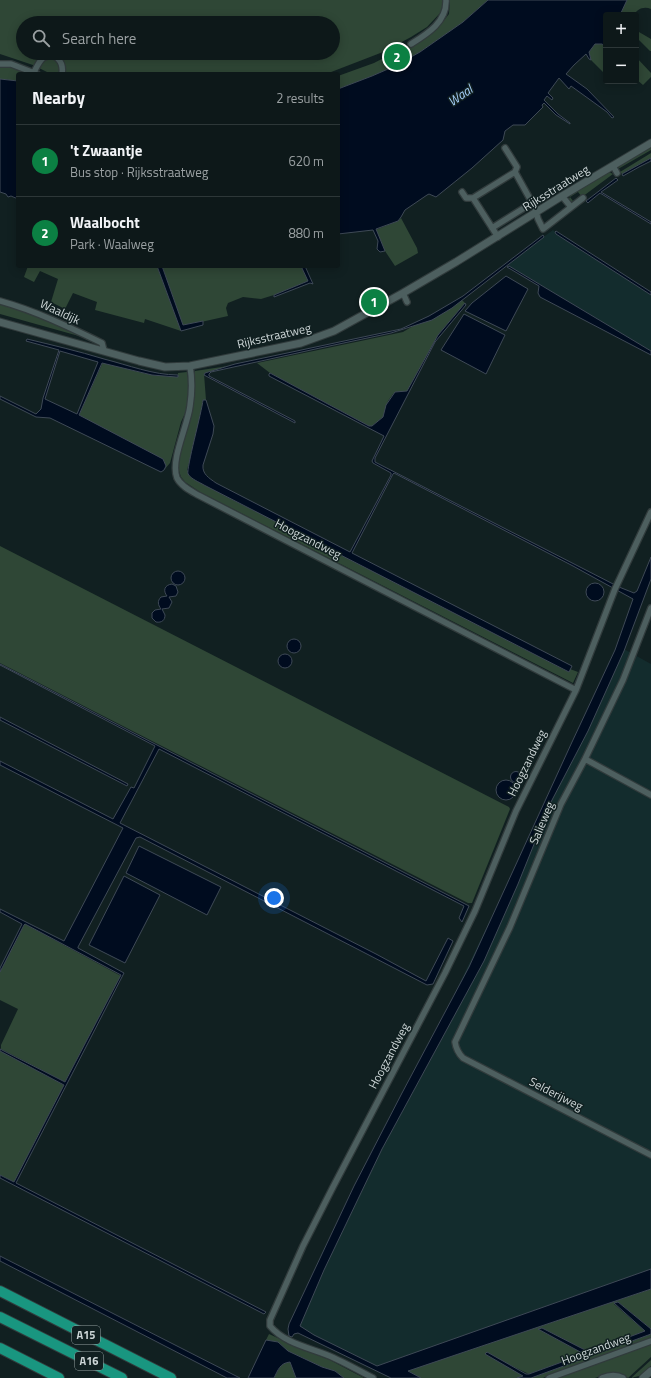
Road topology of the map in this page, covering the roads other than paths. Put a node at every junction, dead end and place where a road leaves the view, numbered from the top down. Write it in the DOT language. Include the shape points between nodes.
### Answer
graph roads {
  1 [pos="446,0"];
  2 [pos="411,44"];
  3 [pos="43,60"];
  4 [pos="59,60"];
  5 [pos="0,64"];
  6 [pos="33,72"];
  7 [pos="37,72"];
  8 [pos="62,72"];
  9 [pos="649,143"];
  10 [pos="505,148"];
  11 [pos="515,172"];
  12 [pos="462,192"];
  13 [pos="562,196"];
  14 [pos="473,198"];
  15 [pos="583,198"];
  16 [pos="532,203"];
  17 [pos="571,207"];
  18 [pos="536,212"];
  19 [pos="492,228"];
  20 [pos="498,237"];
  21 [pos="403,293"];
  22 [pos="0,301"];
  23 [pos="407,302"];
  24 [pos="0,322"];
  25 [pos="104,351"];
  26 [pos="190,366"];
  27 [pos="651,512"];
  28 [pos="651,608"];
  29 [pos="576,690"];
  30 [pos="585,759"];
  31 [pos="651,794"];
  32 [pos="456,1048"];
  33 [pos="651,1155"];
  34 [pos="0,1291"];
  35 [pos="0,1317"];
  36 [pos="651,1340"];
  37 [pos="0,1348"];
  38 [pos="651,1371"];
  39 [pos="58,1378"];
  40 [pos="122,1378"];
  41 [pos="171,1378"];
  42 [pos="373,1378"];
  43 [pos="549,1378"];
  44 [pos="602,1378"];
  45 [pos="623,1378"];
  46 [pos="643,1378"];
  1 -- 2 [label="street" via="445,12 437,25"];
  3 -- 7 [label="street"];
  4 -- 8 [label="street"];
  5 -- 6 [label="street" via="11,64"];
  9 -- 13 [label="street, Rijksstraatweg" via="615,169"];
  10 -- 11 [label="street" via="517,166"];
  11 -- 14 [label="street"];
  11 -- 16 [label="street"];
  12 -- 14 [label="street" via="466,198"];
  13 -- 17 [label="street"];
  13 -- 18 [label="street, Rijksstraatweg"];
  14 -- 19 [label="street"];
  15 -- 17 [label="street, Rijksstraatweg"];
  16 -- 18 [label="street"];
  16 -- 19 [label="street"];
  17 -- 18 [label="street, Rijksstraatweg" via="543,229"];
  18 -- 20 [label="street, Rijksstraatweg"];
  19 -- 20 [label="street"];
  20 -- 21 [label="street, Rijksstraatweg"];
  21 -- 23 [label="street"];
  21 -- 26 [label="street, Rijksstraatweg" via="314,339"];
  22 -- 25 [label="street, Waaldijk" via="25,308 92,338 102,343"];
  24 -- 25 [label="street, Rijksstraatweg"];
  25 -- 26 [label="street, Rijksstraatweg" via="154,365"];
  26 -- 29 [label="street, Hoogzandweg" via="190,406 175,469 183,485"];
  27 -- 29 [label="street, Hoogzandweg" via="616,587"];
  28 -- 30 [label="street, Salieweg" via="623,680"];
  29 -- 42 [label="street, Hoogzandweg" via="516,811 475,911 445,973 329,1193 270,1320 270,1326 280,1335 306,1348 333,1357"];
  30 -- 31 [label="street"];
  30 -- 32 [label="street, Salieweg" via="561,804 510,927 455,1042"];
  32 -- 33 [label="street, Selderijweg" via="463,1058"];
  34 -- 41 [label="highway, A15"];
  35 -- 40 [label="highway, A16"];
  36 -- 43 [label="street, Hoogzandweg"];
  37 -- 39 [label="highway"];
  38 -- 46 [label="street"];
  44 -- 45 [label="street" via="614,1375"];
}
